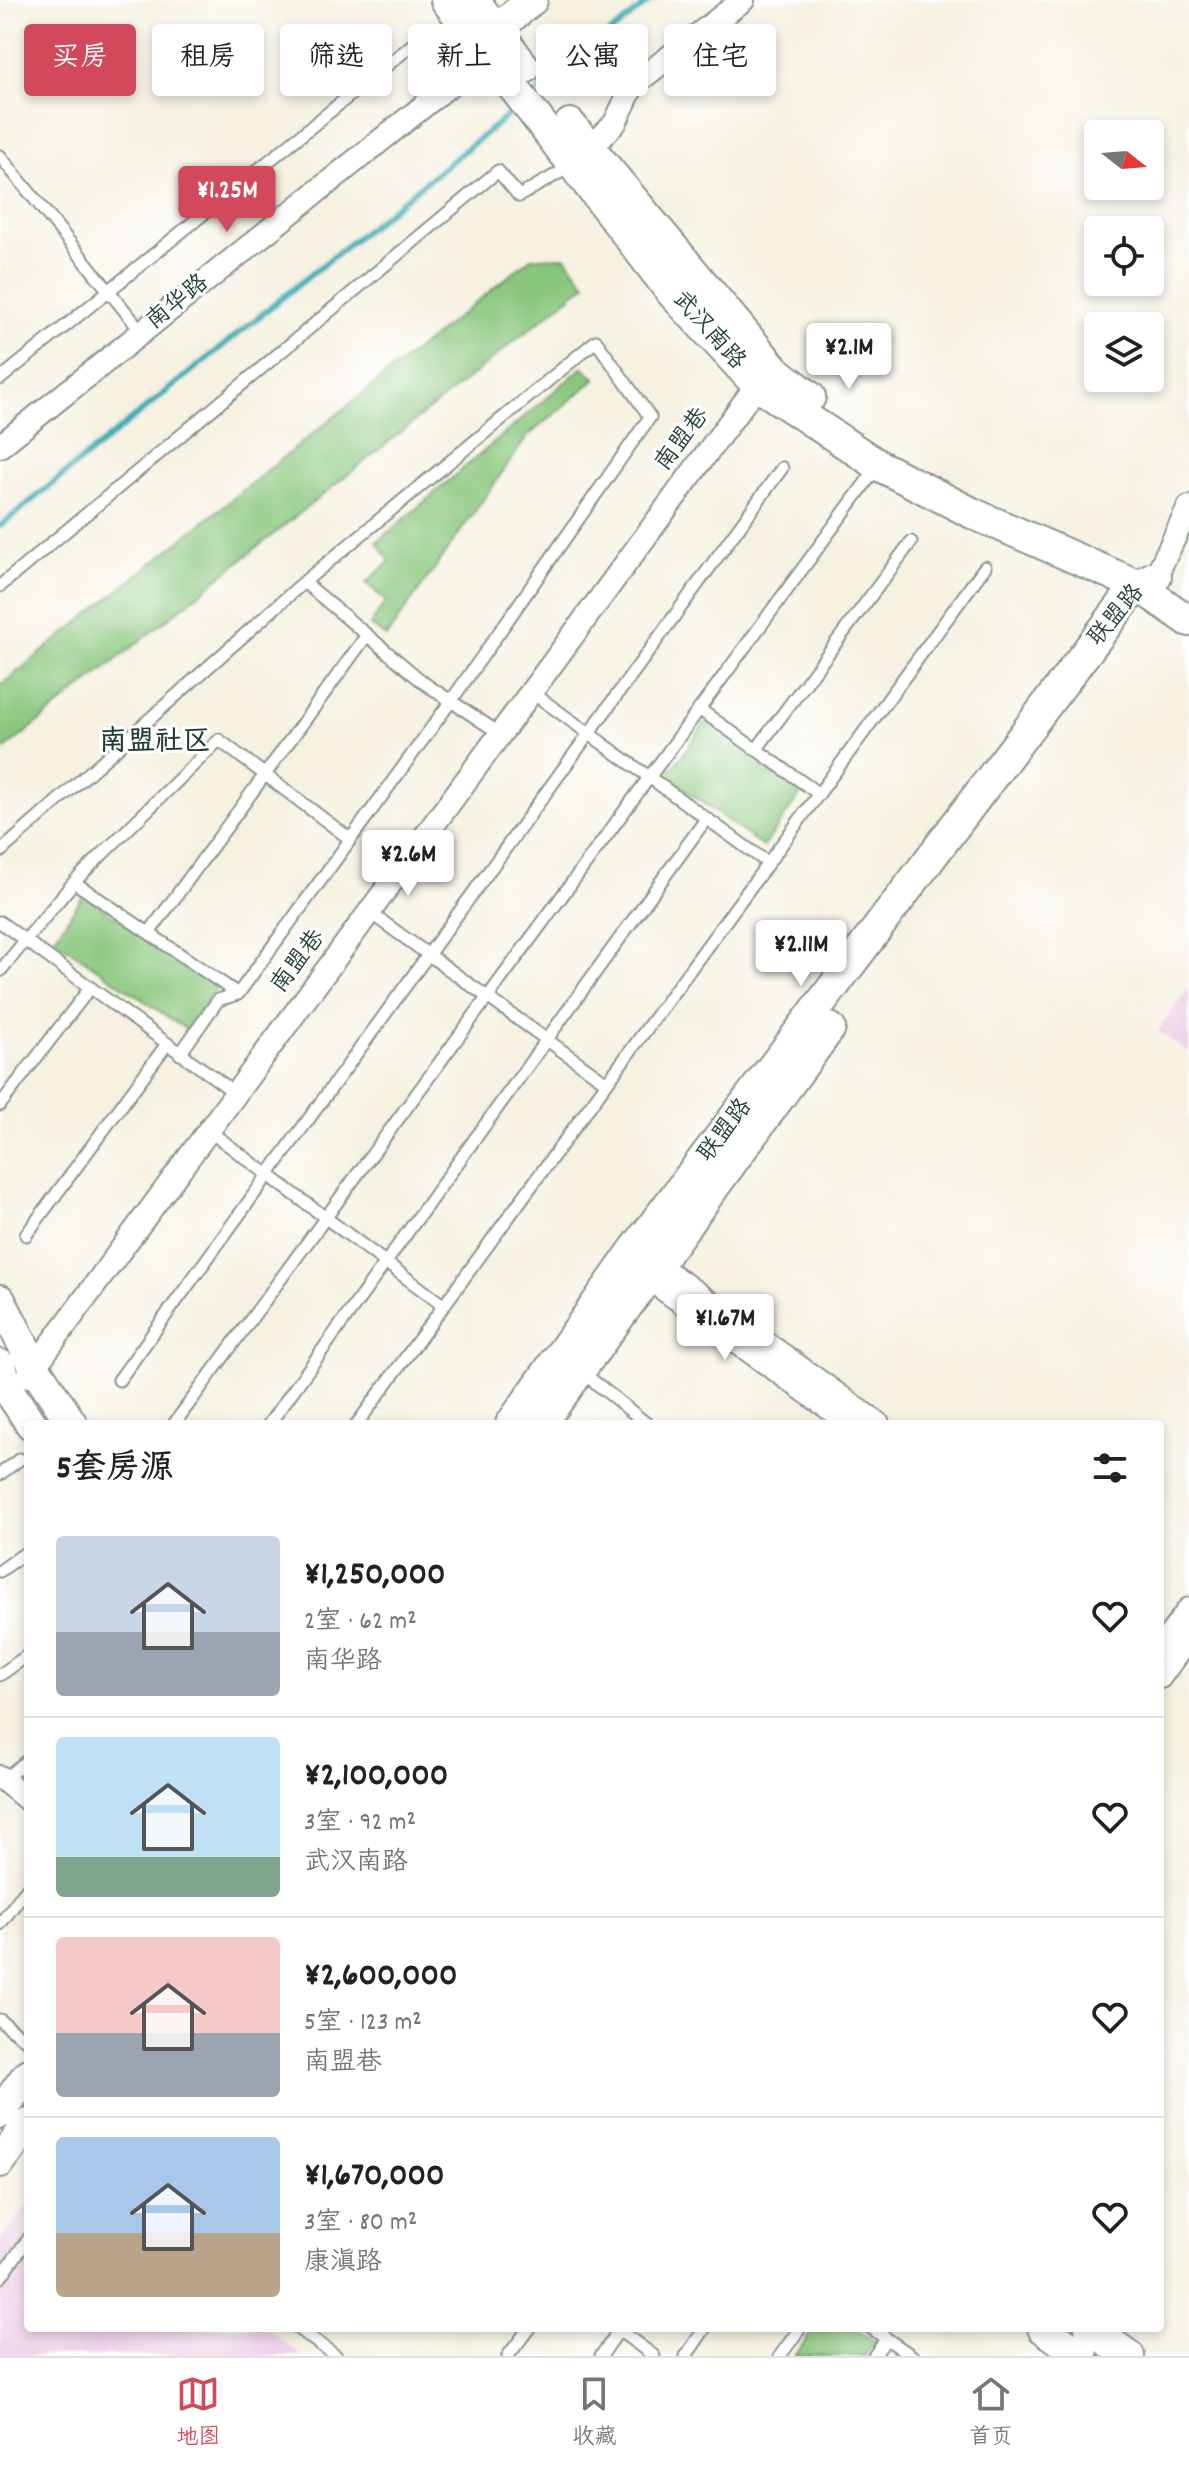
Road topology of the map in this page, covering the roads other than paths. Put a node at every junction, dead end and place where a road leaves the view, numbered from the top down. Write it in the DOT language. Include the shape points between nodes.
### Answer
graph roads {
  1 [pos="446,0"];
  2 [pos="474,0"];
  3 [pos="532,0"];
  4 [pos="743,0"];
  5 [pos="472,24"];
  6 [pos="486,24"];
  7 [pos="514,24"];
  8 [pos="408,48"];
  9 [pos="520,77"];
  10 [pos="436,96"];
  11 [pos="580,154"];
  12 [pos="0,156"];
  13 [pos="109,291"];
  14 [pos="142,332"];
  15 [pos="766,378"];
  16 [pos="0,379"];
  17 [pos="0,446"];
  18 [pos="878,465"];
  19 [pos="782,468"];
  20 [pos="1189,507"];
  21 [pos="911,542"];
  22 [pos="985,567"];
  23 [pos="304,582"];
  24 [pos="1149,585"];
  25 [pos="0,586"];
  26 [pos="1189,597"];
  27 [pos="1189,621"];
  28 [pos="367,635"];
  29 [pos="530,691"];
  30 [pos="451,701"];
  31 [pos="699,709"];
  32 [pos="499,733"];
  33 [pos="588,735"];
  34 [pos="756,750"];
  35 [pos="265,775"];
  36 [pos="649,778"];
  37 [pos="819,794"];
  38 [pos="706,819"];
  39 [pos="350,839"];
  40 [pos="0,852"];
  41 [pos="768,863"];
  42 [pos="74,882"];
  43 [pos="369,912"];
  44 [pos="0,922"];
  45 [pos="149,933"];
  46 [pos="23,939"];
  47 [pos="428,955"];
  48 [pos="0,971"];
  49 [pos="90,988"];
  50 [pos="238,994"];
  51 [pos="487,998"];
  52 [pos="546,1040"];
  53 [pos="167,1044"];
  54 [pos="180,1054"];
  55 [pos="607,1083"];
  56 [pos="234,1092"];
  57 [pos="0,1105"];
  58 [pos="208,1130"];
  59 [pos="269,1173"];
  60 [pos="326,1216"];
  61 [pos="26,1235"];
  62 [pos="386,1262"];
  63 [pos="641,1263"];
  64 [pos="0,1300"];
  65 [pos="444,1306"];
  66 [pos="0,1365"];
  67 [pos="35,1368"];
  68 [pos="580,1371"];
  69 [pos="119,1380"];
  70 [pos="11,1394"];
  71 [pos="28,1420"];
  72 [pos="69,1420"];
  73 [pos="177,1420"];
  74 [pos="272,1420"];
  75 [pos="360,1420"];
  76 [pos="514,1420"];
  77 [pos="544,1420"];
  78 [pos="642,1420"];
  79 [pos="846,1420"];
  80 [pos="872,1420"];
  81 [pos="20,1459"];
  82 [pos="0,1474"];
  83 [pos="24,1554"];
  84 [pos="0,1571"];
  85 [pos="1189,1609"];
  86 [pos="1174,1646"];
  87 [pos="24,1658"];
  88 [pos="1164,1668"];
  89 [pos="0,1675"];
  90 [pos="24,1763"];
  91 [pos="0,1779"];
  92 [pos="24,1797"];
  93 [pos="24,1892"];
  94 [pos="0,1924"];
  95 [pos="0,2020"];
  96 [pos="24,2039"];
  97 [pos="24,2080"];
  98 [pos="0,2113"];
  99 [pos="24,2129"];
  100 [pos="0,2162"];
  101 [pos="24,2245"];
  102 [pos="0,2278"];
  103 [pos="303,2332"];
  104 [pos="526,2332"];
  105 [pos="616,2332"];
  106 [pos="622,2332"];
  107 [pos="702,2332"];
  108 [pos="797,2332"];
  109 [pos="876,2332"];
  110 [pos="1049,2332"];
  111 [pos="1096,2332"];
  112 [pos="886,2339"];
  113 [pos="336,2356"];
  114 [pos="508,2356"];
  115 [pos="601,2356"];
  116 [pos="654,2356"];
  117 [pos="686,2356"];
  118 [pos="780,2356"];
  119 [pos="874,2356"];
  120 [pos="912,2356"];
  121 [pos="1082,2356"];
  122 [pos="1129,2356"];
  1 -- 5 [label="main road, 武汉南路"];
  2 -- 6 [label="main road, 武汉南路"];
  3 -- 7 [label="main road, 南华路"];
  4 -- 11 [label="street" via="633,85 615,123"];
  8 -- 13 [label="lane"];
  9 -- 11 [label="main road, 武汉南路"];
  10 -- 14 [label="street, 南华路"];
  11 -- 15 [label="main road, 武汉南路" via="672,293"];
  11 -- 25 [label="lane" via="519,196 498,171"];
  12 -- 13 [label="lane"];
  13 -- 14 [label="lane"];
  13 -- 16 [label="lane"];
  14 -- 17 [label="street, 南华路"];
  15 -- 18 [label="main road, 武汉南路"];
  15 -- 24 [label="main road, 武汉南路" via="892,452"];
  15 -- 29 [label="street, 南盟巷"];
  18 -- 24 [label="main road, 武汉南路" via="974,514"];
  18 -- 31 [label="lane"];
  19 -- 33 [label="lane"];
  20 -- 24 [label="street"];
  21 -- 34 [label="lane"];
  22 -- 37 [label="lane"];
  23 -- 28 [label="lane"];
  23 -- 30 [label="lane" via="596,341 650,417"];
  23 -- 40 [label="lane"];
  24 -- 26 [label="main road, 武汉南路"];
  24 -- 27 [label="main road, 武汉南路"];
  24 -- 63 [label="main road, 联盟路"];
  28 -- 30 [label="lane"];
  28 -- 35 [label="lane"];
  29 -- 32 [label="street, 南盟巷"];
  29 -- 33 [label="lane"];
  30 -- 32 [label="lane"];
  30 -- 39 [label="lane"];
  31 -- 34 [label="lane"];
  31 -- 36 [label="lane"];
  32 -- 43 [label="street, 南盟巷"];
  33 -- 36 [label="lane"];
  33 -- 47 [label="lane"];
  34 -- 37 [label="lane"];
  35 -- 39 [label="lane"];
  35 -- 42 [label="lane" via="219,740"];
  35 -- 45 [label="lane"];
  36 -- 38 [label="lane"];
  36 -- 51 [label="lane"];
  37 -- 41 [label="lane"];
  38 -- 41 [label="lane"];
  38 -- 52 [label="lane"];
  39 -- 50 [label="lane"];
  41 -- 55 [label="lane"];
  42 -- 45 [label="lane"];
  42 -- 46 [label="lane"];
  43 -- 47 [label="lane"];
  43 -- 56 [label="street, 南盟巷"];
  44 -- 46 [label="lane"];
  45 -- 50 [label="lane"];
  46 -- 48 [label="lane"];
  46 -- 49 [label="lane"];
  47 -- 51 [label="lane"];
  47 -- 59 [label="lane"];
  49 -- 53 [label="lane"];
  49 -- 57 [label="lane"];
  50 -- 54 [label="lane" via="218,1000"];
  51 -- 52 [label="lane"];
  51 -- 60 [label="lane"];
  52 -- 55 [label="lane"];
  52 -- 62 [label="lane"];
  53 -- 54 [label="lane"];
  53 -- 61 [label="lane"];
  54 -- 56 [label="lane"];
  55 -- 65 [label="lane"];
  56 -- 58 [label="street, 南盟巷"];
  58 -- 59 [label="lane"];
  58 -- 67 [label="street, 南盟巷"];
  59 -- 60 [label="lane"];
  59 -- 69 [label="lane"];
  60 -- 62 [label="lane"];
  60 -- 73 [label="lane"];
  62 -- 65 [label="lane"];
  62 -- 74 [label="lane"];
  63 -- 68 [label="main road, 联盟路"];
  63 -- 76 [label="main road, 联盟路"];
  63 -- 79 [label="street"];
  63 -- 80 [label="street"];
  64 -- 67 [label="main road"];
  65 -- 75 [label="lane"];
  66 -- 70 [label="main road"];
  67 -- 70 [label="street, 南盟巷"];
  67 -- 72 [label="main road"];
  68 -- 77 [label="main road, 联盟路"];
  68 -- 78 [label="lane"];
  70 -- 71 [label="main road"];
  81 -- 82 [label="lane"];
  83 -- 84 [label="lane"];
  85 -- 86 [label="street"];
  86 -- 88 [label="street"];
  87 -- 89 [label="lane"];
  90 -- 91 [label="lane"];
  91 -- 92 [label="street"];
  93 -- 94 [label="lane"];
  95 -- 96 [label="lane"];
  97 -- 98 [label="main road"];
  99 -- 100 [label="main road"];
  101 -- 102 [label="lane"];
  103 -- 113 [label="lane"];
  104 -- 114 [label="lane"];
  105 -- 115 [label="lane"];
  106 -- 116 [label="lane"];
  107 -- 117 [label="lane"];
  108 -- 118 [label="lane"];
  109 -- 112 [label="lane"];
  110 -- 121 [label="main road"];
  111 -- 122 [label="main road"];
  112 -- 119 [label="lane"];
  112 -- 120 [label="lane"];
}
